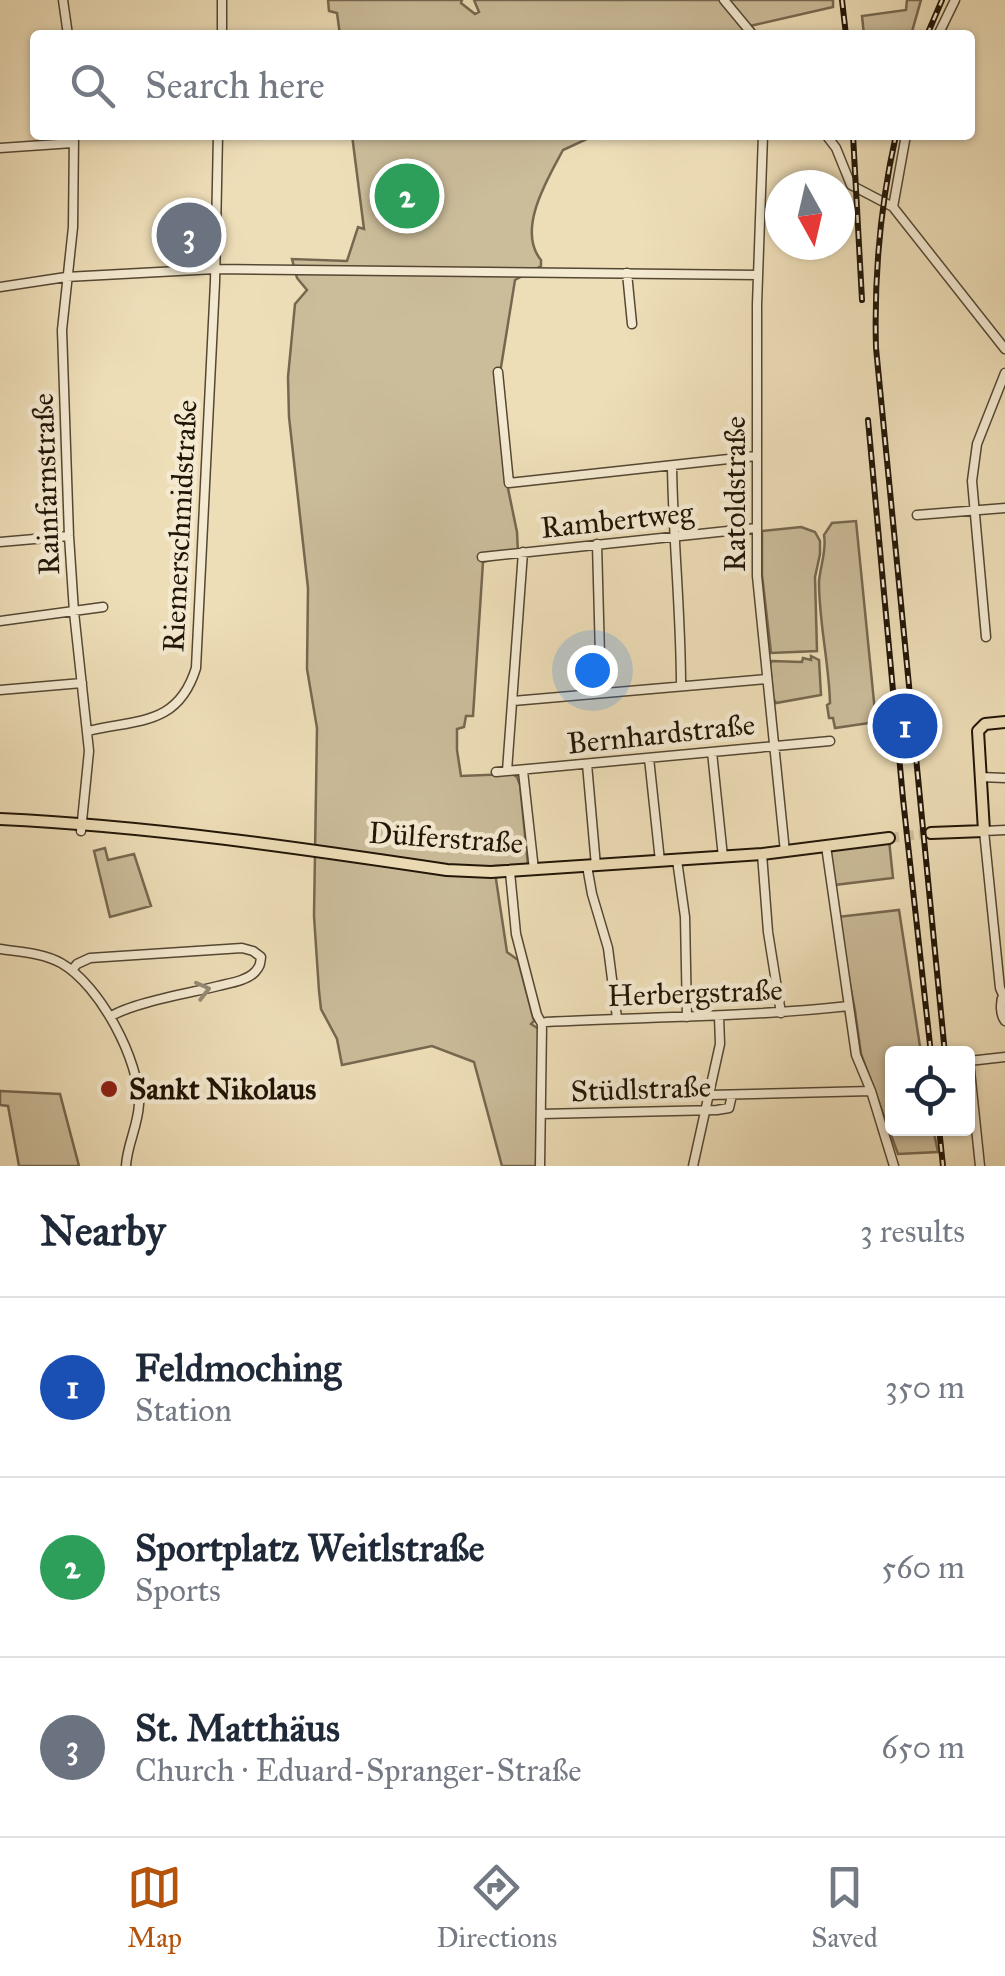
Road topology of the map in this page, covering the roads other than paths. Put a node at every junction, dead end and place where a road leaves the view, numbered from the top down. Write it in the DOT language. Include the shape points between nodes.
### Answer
graph roads {
  1 [pos="63,0"];
  2 [pos="222,0"];
  3 [pos="724,0"];
  4 [pos="955,0"];
  5 [pos="67,30"];
  6 [pos="222,30"];
  7 [pos="749,30"];
  8 [pos="940,30"];
  9 [pos="65,140"];
  10 [pos="73,140"];
  11 [pos="218,140"];
  12 [pos="762,140"];
  13 [pos="830,140"];
  14 [pos="905,140"];
  15 [pos="0,148"];
  16 [pos="892,206"];
  17 [pos="215,269"];
  18 [pos="627,273"];
  19 [pos="758,275"];
  20 [pos="66,277"];
  21 [pos="0,287"];
  22 [pos="632,324"];
  23 [pos="1005,349"];
  24 [pos="498,372"];
  25 [pos="1005,373"];
  26 [pos="756,456"];
  27 [pos="672,466"];
  28 [pos="1005,508"];
  29 [pos="974,509"];
  30 [pos="917,514"];
  31 [pos="756,528"];
  32 [pos="69,536"];
  33 [pos="673,536"];
  34 [pos="0,542"];
  35 [pos="597,544"];
  36 [pos="522,552"];
  37 [pos="482,556"];
  38 [pos="102,607"];
  39 [pos="74,612"];
  40 [pos="0,621"];
  41 [pos="986,638"];
  42 [pos="767,679"];
  43 [pos="82,683"];
  44 [pos="681,686"];
  45 [pos="0,690"];
  46 [pos="601,693"];
  47 [pos="513,701"];
  48 [pos="1005,722"];
  49 [pos="106,726"];
  50 [pos="88,730"];
  51 [pos="830,741"];
  52 [pos="775,745"];
  53 [pos="89,751"];
  54 [pos="712,752"];
  55 [pos="649,758"];
  56 [pos="586,764"];
  57 [pos="522,770"];
  58 [pos="980,776"];
  59 [pos="1005,778"];
  60 [pos="0,819"];
  61 [pos="81,827"];
  62 [pos="1005,830"];
  63 [pos="984,831"];
  64 [pos="931,833"];
  65 [pos="889,838"];
  66 [pos="826,846"];
  67 [pos="784,852"];
  68 [pos="762,854"];
  69 [pos="723,857"];
  70 [pos="676,860"];
  71 [pos="660,861"];
  72 [pos="592,866"];
  73 [pos="534,870"];
  74 [pos="510,872"];
  75 [pos="0,949"];
  76 [pos="72,970"];
  77 [pos="1004,995"];
  78 [pos="849,1006"];
  79 [pos="781,1013"];
  80 [pos="719,1016"];
  81 [pos="687,1017"];
  82 [pos="110,1018"];
  83 [pos="617,1018"];
  84 [pos="1005,1021"];
  85 [pos="542,1024"];
  86 [pos="1005,1057"];
  87 [pos="872,1091"];
  88 [pos="732,1094"];
  89 [pos="709,1095"];
  90 [pos="706,1110"];
  91 [pos="541,1114"];
  92 [pos="126,1166"];
  93 [pos="540,1166"];
  94 [pos="693,1166"];
  95 [pos="894,1166"];
  96 [pos="980,1166"];
  1 -- 5 [label="street"];
  2 -- 6 [label="street"];
  3 -- 7 [label="street"];
  4 -- 8 [label="street"];
  9 -- 15 [label="street"];
  10 -- 20 [label="street, Rainfarnstraße"];
  11 -- 17 [label="street, Riemerschmidstraße"];
  12 -- 19 [label="street, Ratoldstraße"];
  13 -- 16 [label="street" via="852,185"];
  14 -- 16 [label="street"];
  16 -- 23 [label="street"];
  17 -- 18 [label="street"];
  17 -- 20 [label="street"];
  17 -- 49 [label="street, Riemerschmidstraße" via="196,668 170,710"];
  18 -- 19 [label="street"];
  18 -- 22 [label="street"];
  19 -- 26 [label="street, Ratoldstraße"];
  20 -- 21 [label="street"];
  20 -- 32 [label="street, Rainfarnstraße"];
  24 -- 27 [label="street" via="509,483"];
  25 -- 29 [label="street" via="977,444"];
  26 -- 27 [label="street"];
  26 -- 31 [label="street, Ratoldstraße"];
  27 -- 33 [label="street"];
  28 -- 29 [label="street"];
  29 -- 30 [label="street"];
  29 -- 41 [label="street"];
  31 -- 33 [label="street, Rambertweg"];
  31 -- 42 [label="street, Ratoldstraße"];
  32 -- 34 [label="street"];
  32 -- 39 [label="street, Rainfarnstraße"];
  33 -- 35 [label="street, Rambertweg"];
  33 -- 44 [label="street"];
  35 -- 36 [label="street, Rambertweg"];
  35 -- 46 [label="street"];
  36 -- 37 [label="street, Rambertweg"];
  36 -- 47 [label="street"];
  38 -- 39 [label="street"];
  39 -- 40 [label="street"];
  39 -- 43 [label="street, Rainfarnstraße"];
  42 -- 44 [label="street"];
  42 -- 52 [label="street, Ratoldstraße"];
  43 -- 45 [label="street"];
  43 -- 50 [label="street, Rainfarnstraße"];
  44 -- 46 [label="street"];
  46 -- 47 [label="street"];
  47 -- 57 [label="street, Bernhardstraße" via="502,772"];
  48 -- 58 [label="main road" via="980,728"];
  49 -- 50 [label="street, Riemerschmidstraße"];
  49 -- 53 [label="street"];
  50 -- 53 [label="street, Rainfarnstraße"];
  51 -- 52 [label="street, Bernhardstraße"];
  52 -- 54 [label="street, Bernhardstraße"];
  52 -- 67 [label="street, Ratoldstraße"];
  53 -- 61 [label="street, Rainfarnstraße"];
  54 -- 55 [label="street, Bernhardstraße"];
  54 -- 69 [label="street"];
  55 -- 56 [label="street, Bernhardstraße"];
  55 -- 71 [label="street"];
  56 -- 57 [label="street, Bernhardstraße"];
  56 -- 72 [label="street"];
  57 -- 73 [label="street"];
  58 -- 59 [label="street"];
  58 -- 63 [label="main road"];
  60 -- 61 [label="main road, Dülferstraße"];
  61 -- 74 [label="main road, Dülferstraße"];
  62 -- 63 [label="street"];
  63 -- 64 [label="main road"];
  63 -- 77 [label="street"];
  65 -- 66 [label="main road, Dülferstraße"];
  66 -- 67 [label="main road, Dülferstraße"];
  66 -- 78 [label="street"];
  67 -- 68 [label="main road, Dülferstraße"];
  68 -- 69 [label="main road, Dülferstraße"];
  68 -- 79 [label="street"];
  69 -- 70 [label="main road, Dülferstraße"];
  70 -- 71 [label="main road, Dülferstraße"];
  70 -- 81 [label="street"];
  71 -- 72 [label="main road, Dülferstraße"];
  72 -- 73 [label="main road, Dülferstraße"];
  72 -- 83 [label="street"];
  73 -- 74 [label="main road, Dülferstraße"];
  74 -- 85 [label="street" via="516,934"];
  75 -- 76 [label="street"];
  76 -- 82 [label="street"];
  82 -- 76 [label="street, one-way" via="240,980 254,974 261,957 242,948 126,955 83,960"];
  77 -- 84 [label="street"];
  78 -- 79 [label="street, Herbergstraße"];
  78 -- 87 [label="street" via="856,1055"];
  79 -- 80 [label="street, Herbergstraße"];
  80 -- 81 [label="street, Herbergstraße"];
  80 -- 89 [label="street"];
  81 -- 83 [label="street, Herbergstraße"];
  82 -- 92 [label="street" via="137,1082 139,1108"];
  83 -- 85 [label="street, Herbergstraße"];
  85 -- 91 [label="street"];
  86 -- 96 [label="street" via="969,1061"];
  87 -- 88 [label="street, Stüdlstraße"];
  87 -- 95 [label="street"];
  88 -- 89 [label="street, Stüdlstraße"];
  88 -- 90 [label="street, Stüdlstraße" via="729,1108"];
  89 -- 90 [label="street"];
  90 -- 91 [label="street, Stüdlstraße"];
  90 -- 94 [label="street"];
  91 -- 93 [label="street"];
}
